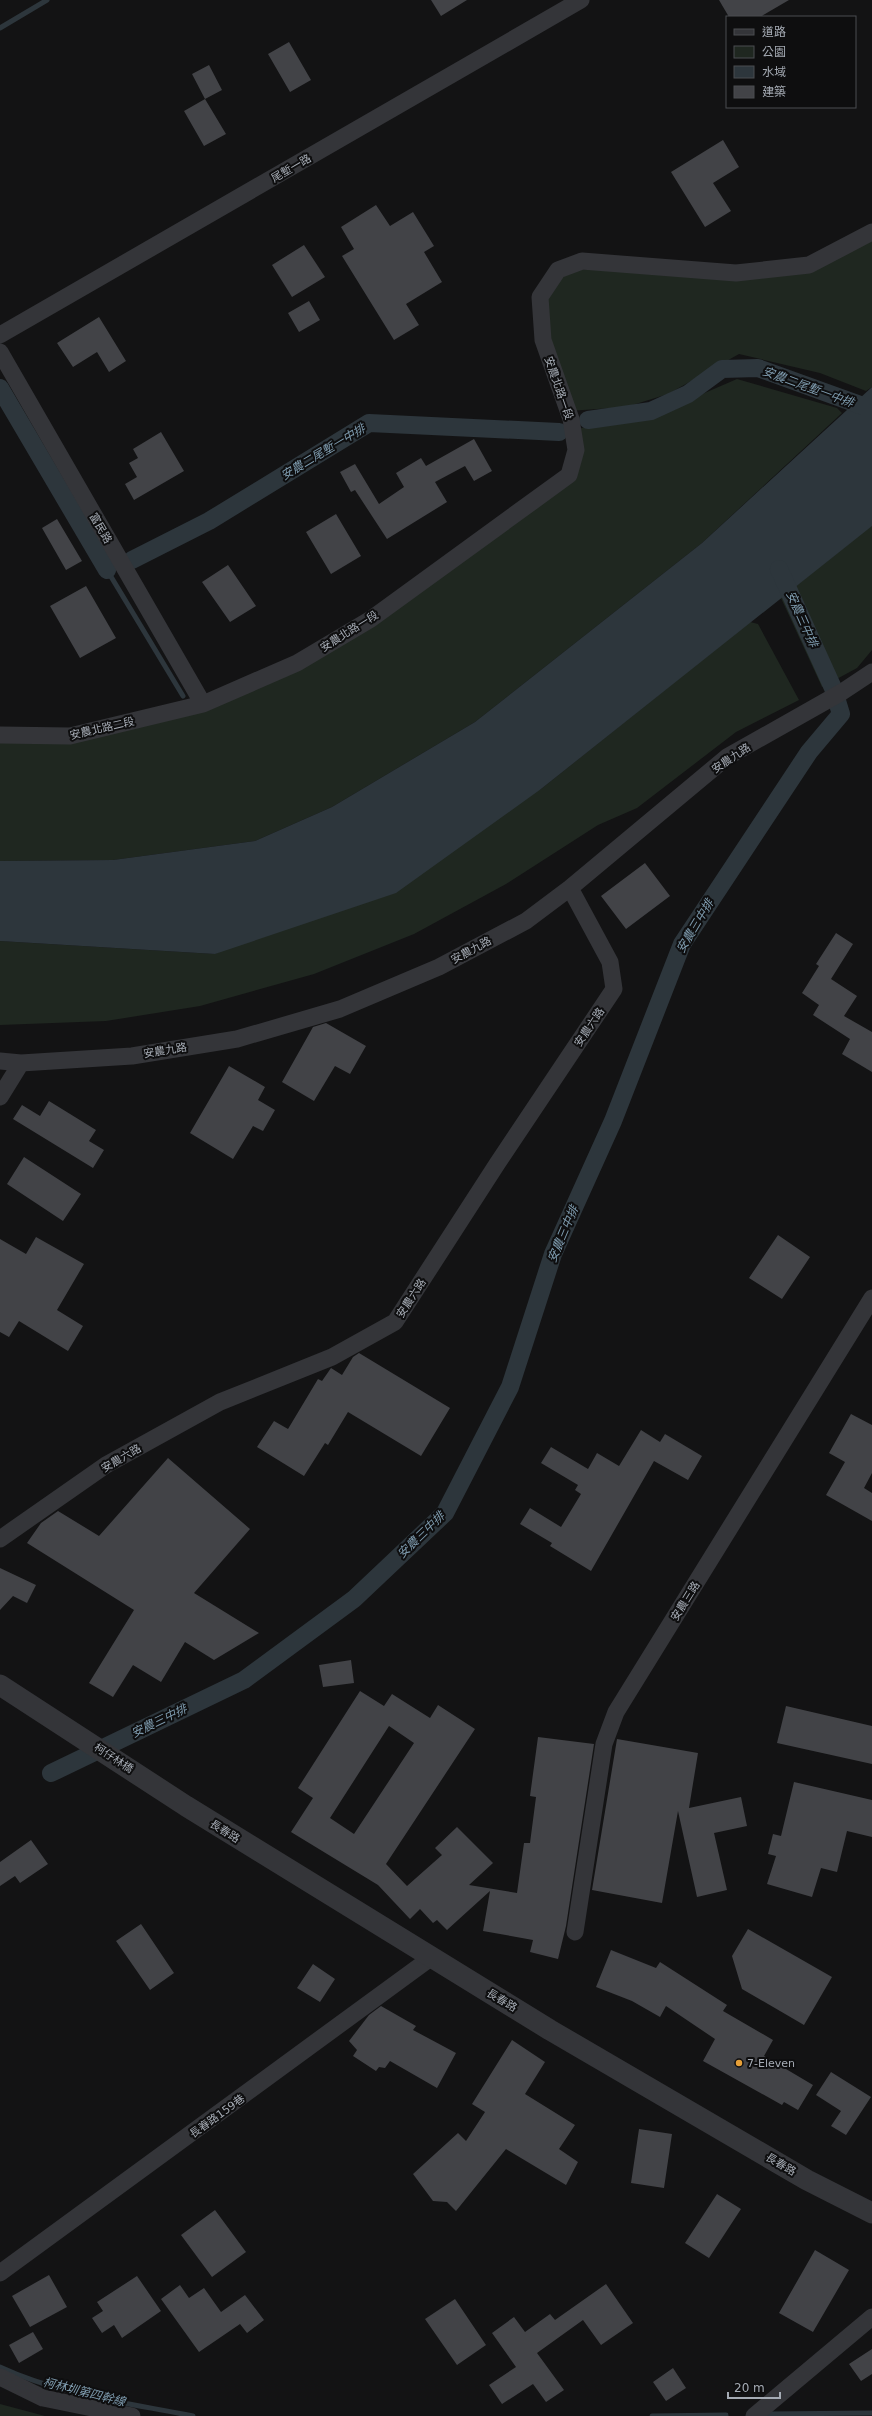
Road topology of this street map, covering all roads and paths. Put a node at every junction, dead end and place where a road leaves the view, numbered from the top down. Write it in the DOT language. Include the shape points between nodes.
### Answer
graph roads {
  1 [pos="581,0"];
  2 [pos="872,232"];
  3 [pos="0,335"];
  4 [pos="0,352"];
  5 [pos="872,672"];
  6 [pos="203,704"];
  7 [pos="0,735"];
  8 [pos="570,888"];
  9 [pos="0,1061"];
  10 [pos="21,1063"];
  11 [pos="0,1097"];
  12 [pos="872,1298"];
  13 [pos="0,1538"];
  14 [pos="0,1685"];
  15 [pos="138,1774"];
  16 [pos="576,1932"];
  17 [pos="432,1957"];
  18 [pos="872,2214"];
  19 [pos="0,2273"];
  20 [pos="872,2317"];
  21 [pos="0,2377"];
  22 [pos="132,2416"];
  23 [pos="754,2416"];
  1 -- 3 [label="street, 尾塹一路"];
  2 -- 6 [label="street, 安農北路一段" via="809,265 736,273 582,261 558,270 540,297 543,340 571,419 576,450 568,475 371,619 297,663"];
  4 -- 6 [label="street, 富民路"];
  5 -- 8 [label="street, 安農九路" via="842,692 727,757"];
  6 -- 7 [label="street, 安農北路二段" via="70,736"];
  8 -- 10 [label="street, 安農九路" via="526,920 446,963 340,1009 229,1040 132,1056"];
  8 -- 13 [label="street, 安農六路" via="610,962 614,989 395,1322 332,1357 220,1402 106,1465"];
  9 -- 10 [label="street, 安農九路"];
  10 -- 11 [label="street"];
  12 -- 16 [label="street, 安農三路" via="616,1712 604,1744"];
  14 -- 15 [label="street, 柯仔林橋"];
  15 -- 17 [label="street, 長春路"];
  17 -- 18 [label="street, 長春路" via="550,2030 800,2176"];
  17 -- 19 [label="street, 長春路159巷"];
  20 -- 23 [label="street"];
  21 -- 22 [label="street" via="43,2398"];
}
